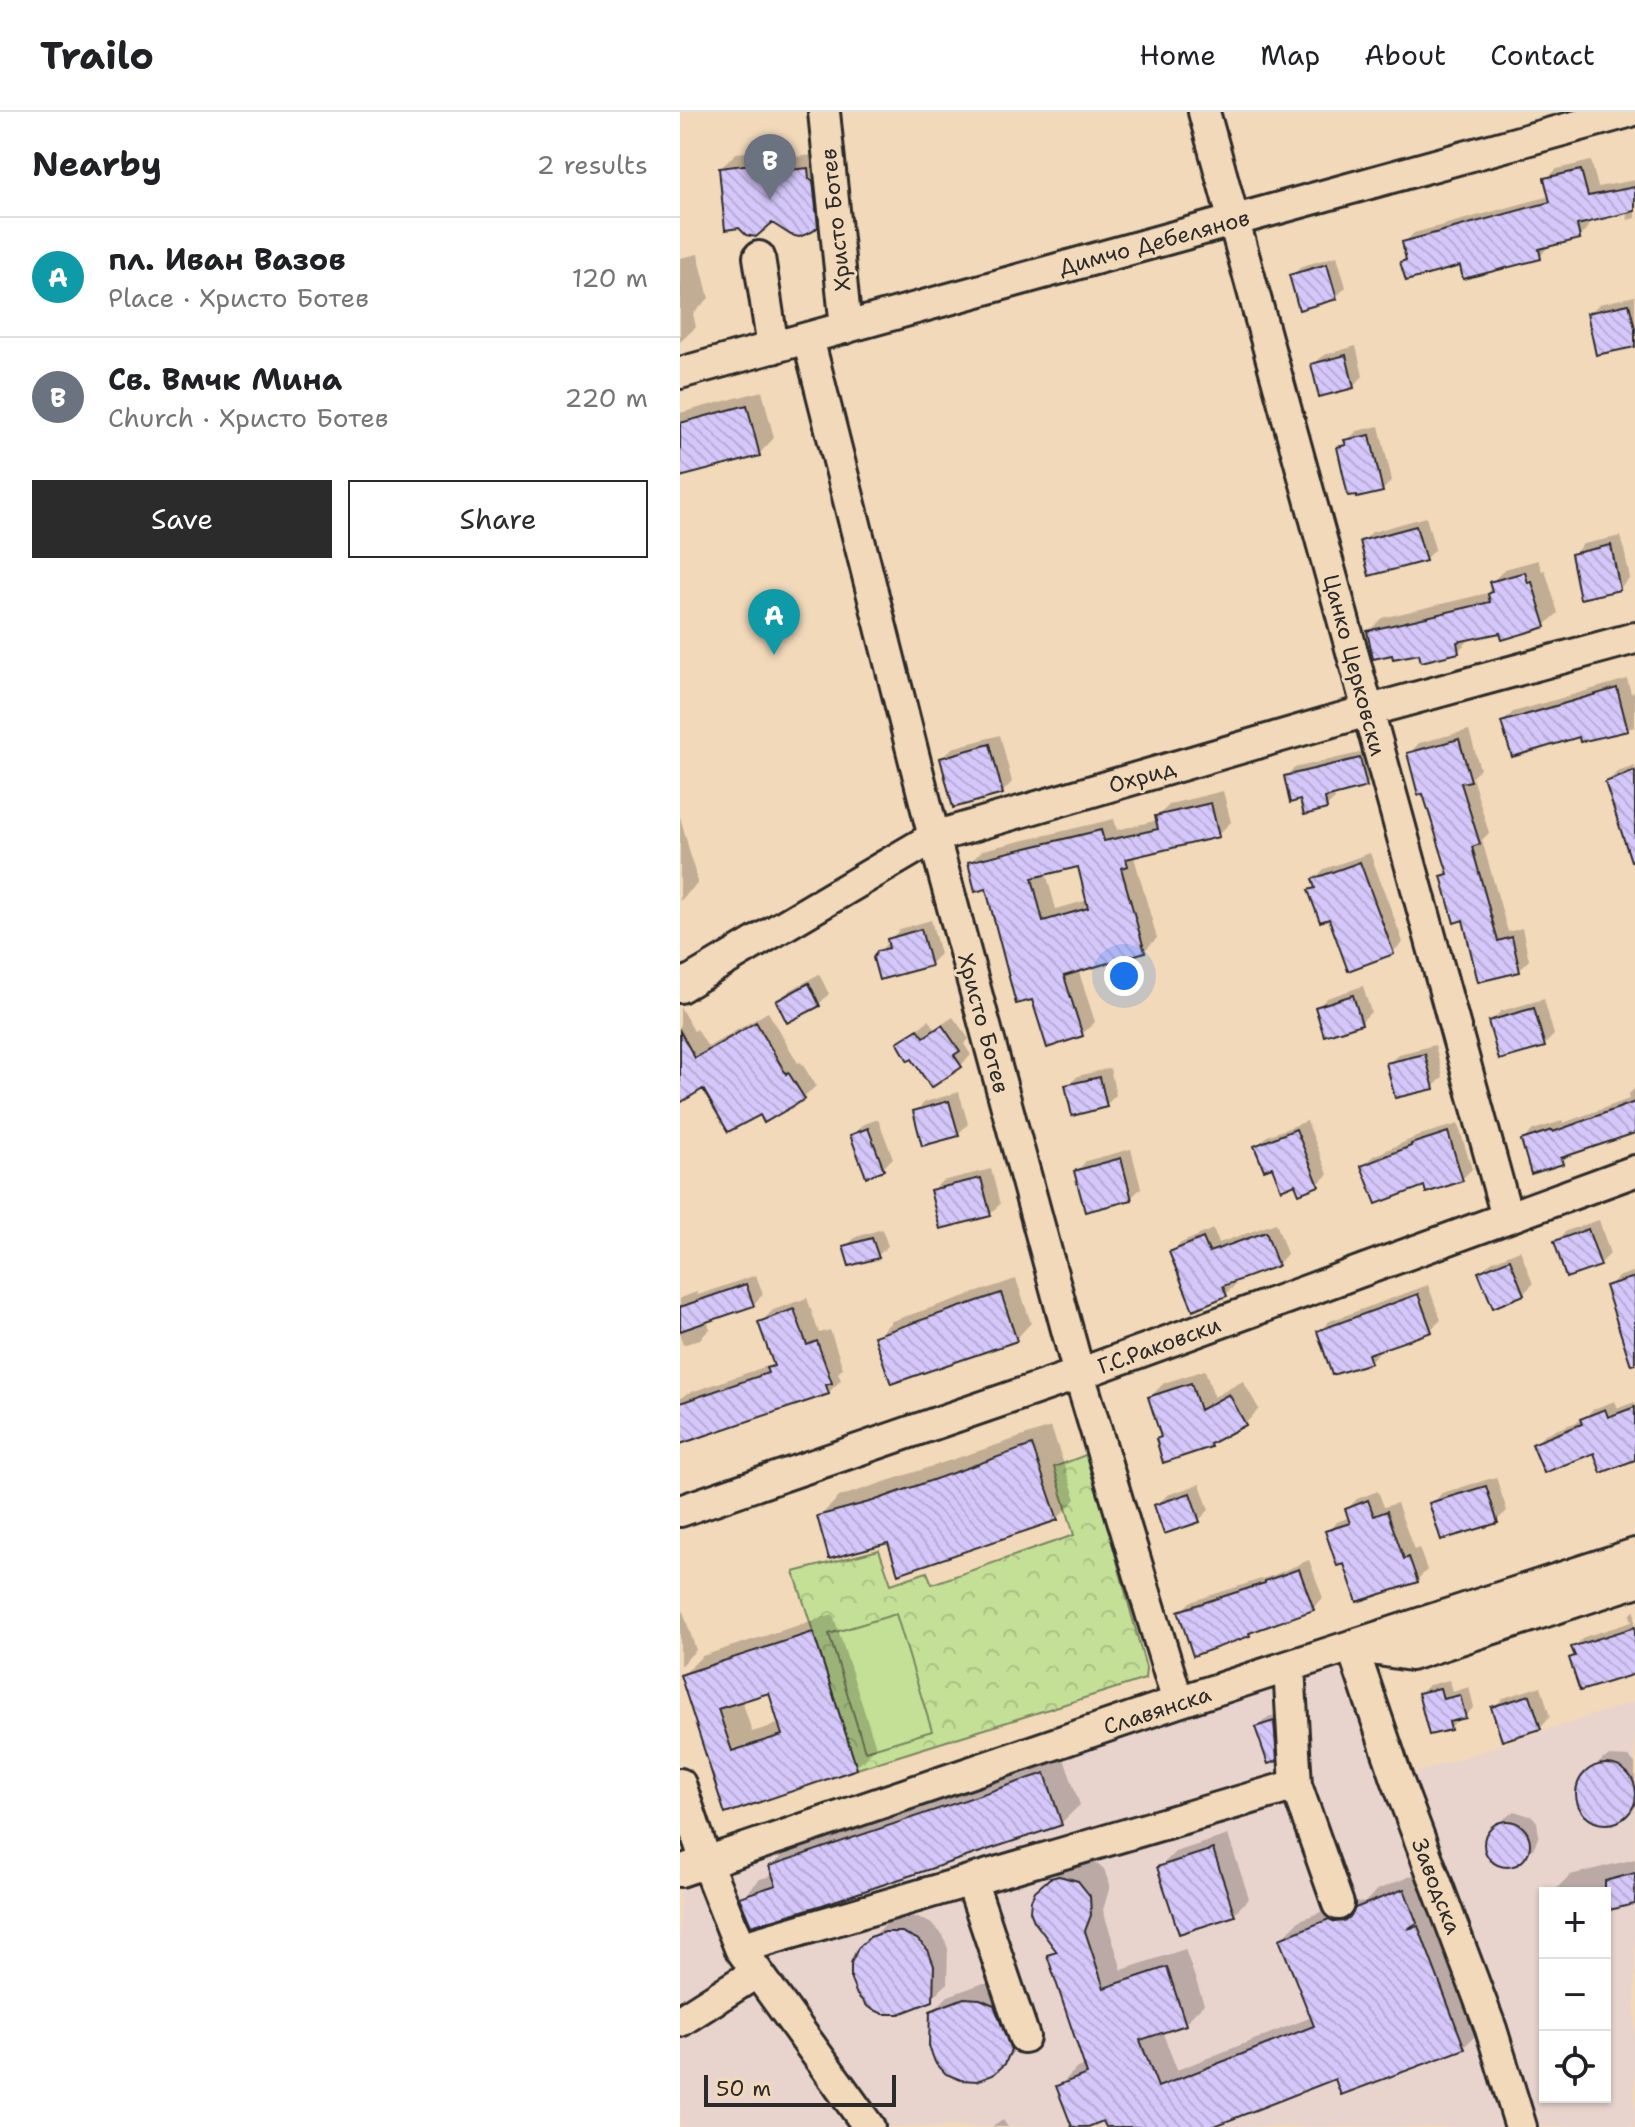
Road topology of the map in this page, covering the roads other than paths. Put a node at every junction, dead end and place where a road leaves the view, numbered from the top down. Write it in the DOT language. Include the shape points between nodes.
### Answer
graph roads {
  1 [pos="824,112"];
  2 [pos="1204,112"];
  3 [pos="1628,112"];
  4 [pos="1232,221"];
  5 [pos="759,257"];
  6 [pos="846,328"];
  7 [pos="808,338"];
  8 [pos="773,348"];
  9 [pos="680,373"];
  10 [pos="1635,638"];
  11 [pos="1367,711"];
  12 [pos="934,837"];
  13 [pos="680,987"];
  14 [pos="1635,1171"];
  15 [pos="1507,1217"];
  16 [pos="1079,1374"];
  17 [pos="680,1511"];
  18 [pos="1635,1554"];
  19 [pos="1635,1582"];
  20 [pos="1352,1646"];
  21 [pos="1289,1667"];
  22 [pos="1178,1702"];
  23 [pos="680,1784"];
  24 [pos="1296,1785"];
  25 [pos="693,1867"];
  26 [pos="971,1880"];
  27 [pos="1338,1904"];
  28 [pos="749,1960"];
  29 [pos="680,2021"];
  30 [pos="1024,2037"];
  31 [pos="869,2127"];
  32 [pos="1521,2127"];
  1 -- 6 [label="street, Христо Ботев"];
  2 -- 4 [label="street, Цанко Церковски"];
  3 -- 4 [label="street, Димчо Дебелянов"];
  4 -- 6 [label="street, Димчо Дебелянов"];
  4 -- 11 [label="street, Цанко Церковски"];
  5 -- 8 [label="street"];
  6 -- 7 [label="street, Димчо Дебелянов"];
  7 -- 8 [label="street, Димчо Дебелянов"];
  7 -- 12 [label="street, Христо Ботев"];
  8 -- 9 [label="street, Димчо Дебелянов"];
  10 -- 11 [label="street, Охрид"];
  11 -- 12 [label="street, Охрид"];
  11 -- 15 [label="street, Цанко Церковски"];
  12 -- 13 [label="street, Охрид"];
  12 -- 16 [label="street, Христо Ботев"];
  14 -- 15 [label="street, Г.С.Раковски"];
  15 -- 16 [label="street, Г.С.Раковски"];
  16 -- 17 [label="street, Г.С.Раковски"];
  16 -- 22 [label="street, Христо Ботев"];
  18 -- 20 [label="street, Славянска"];
  19 -- 20 [label="street" via="1411,1655"];
  20 -- 21 [label="street, Славянска"];
  20 -- 32 [label="street, Заводска" via="1491,2029"];
  21 -- 22 [label="street, Славянска"];
  21 -- 24 [label="street"];
  22 -- 25 [label="street, Славянска"];
  23 -- 25 [label="street"];
  24 -- 26 [label="street"];
  24 -- 27 [label="street"];
  25 -- 28 [label="street"];
  26 -- 28 [label="street"];
  26 -- 30 [label="street"];
  28 -- 29 [label="street"];
  28 -- 31 [label="street"];
}
